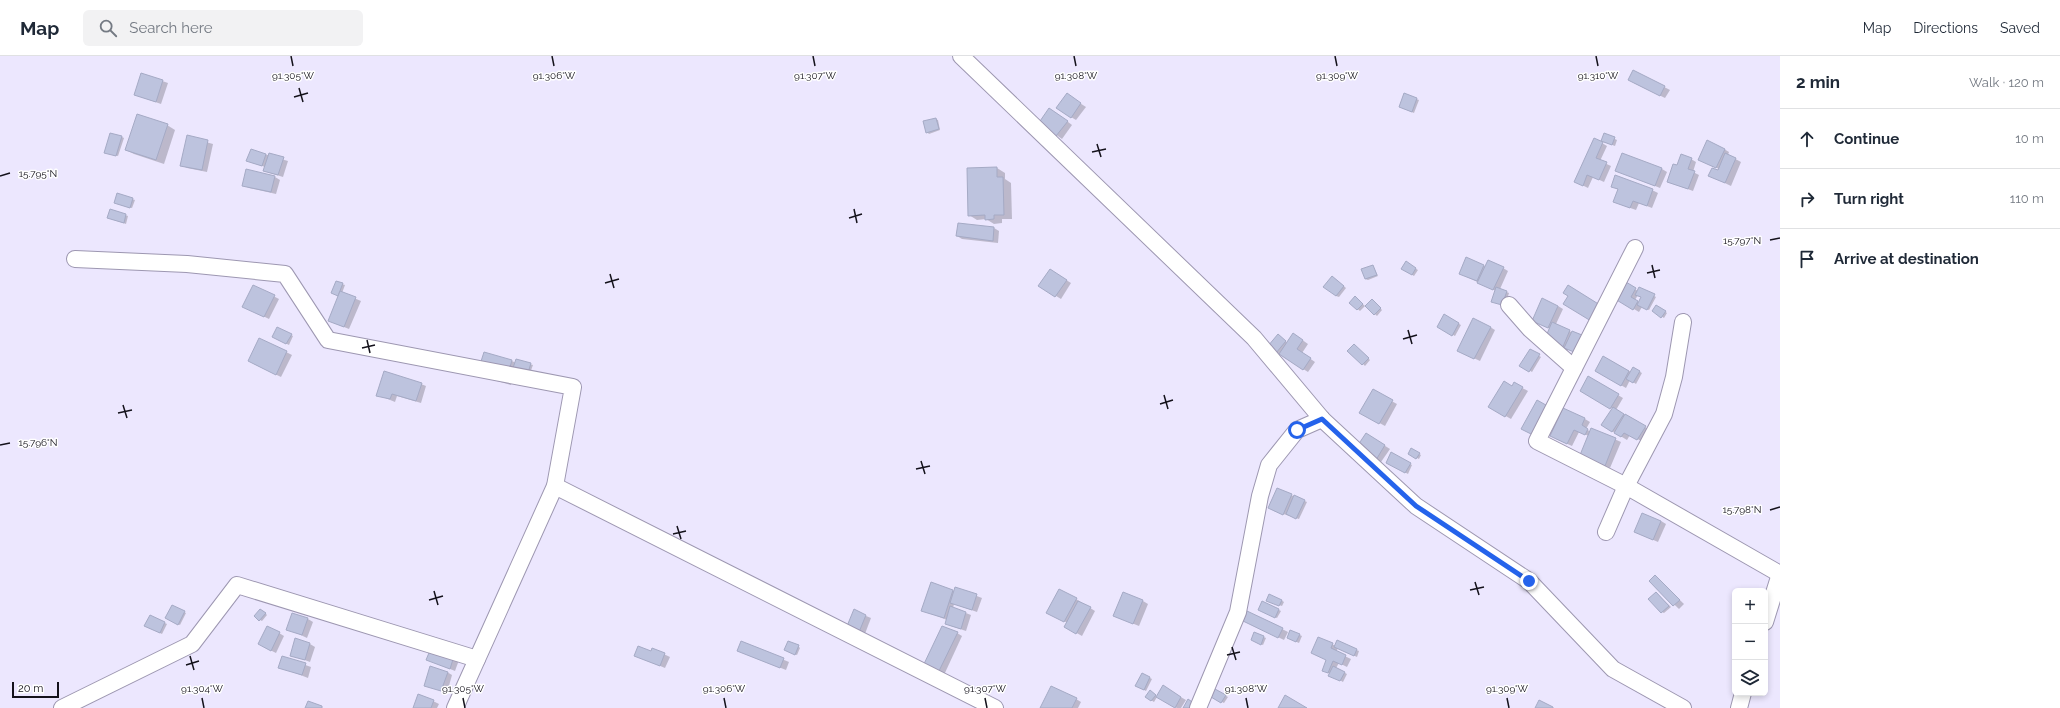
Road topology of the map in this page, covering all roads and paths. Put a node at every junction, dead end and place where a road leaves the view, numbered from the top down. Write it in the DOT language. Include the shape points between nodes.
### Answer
graph roads {
  1 [pos="960,56"];
  2 [pos="1635,248"];
  3 [pos="75,259"];
  4 [pos="1509,305"];
  5 [pos="1683,322"];
  6 [pos="1574,368"];
  7 [pos="1322,419"];
  8 [pos="555,486"];
  9 [pos="1626,486"];
  10 [pos="1606,532"];
  11 [pos="1780,574"];
  12 [pos="1768,612"];
  13 [pos="477,659"];
  14 [pos="1742,696"];
  15 [pos="62,708"];
  16 [pos="455,708"];
  17 [pos="995,708"];
  18 [pos="1198,708"];
  19 [pos="1683,708"];
  20 [pos="1739,708"];
  1 -- 7 [label="street" via="1254,338"];
  2 -- 6 [label="street"];
  3 -- 8 [label="street" via="187,264 285,274 328,340 573,387"];
  4 -- 6 [label="street" via="1530,330"];
  5 -- 9 [label="street" via="1674,377 1664,414"];
  6 -- 9 [label="street" via="1537,441"];
  7 -- 18 [label="street" via="1297,430 1269,465 1260,496 1238,612"];
  7 -- 19 [label="street" via="1416,506 1529,581 1614,669"];
  8 -- 13 [label="street"];
  8 -- 17 [label="street"];
  9 -- 10 [label="street"];
  9 -- 11 [label="street"];
  11 -- 12 [label="street"];
  13 -- 15 [label="street" via="237,585 192,644"];
  13 -- 16 [label="street"];
  14 -- 20 [label="street"];
}
